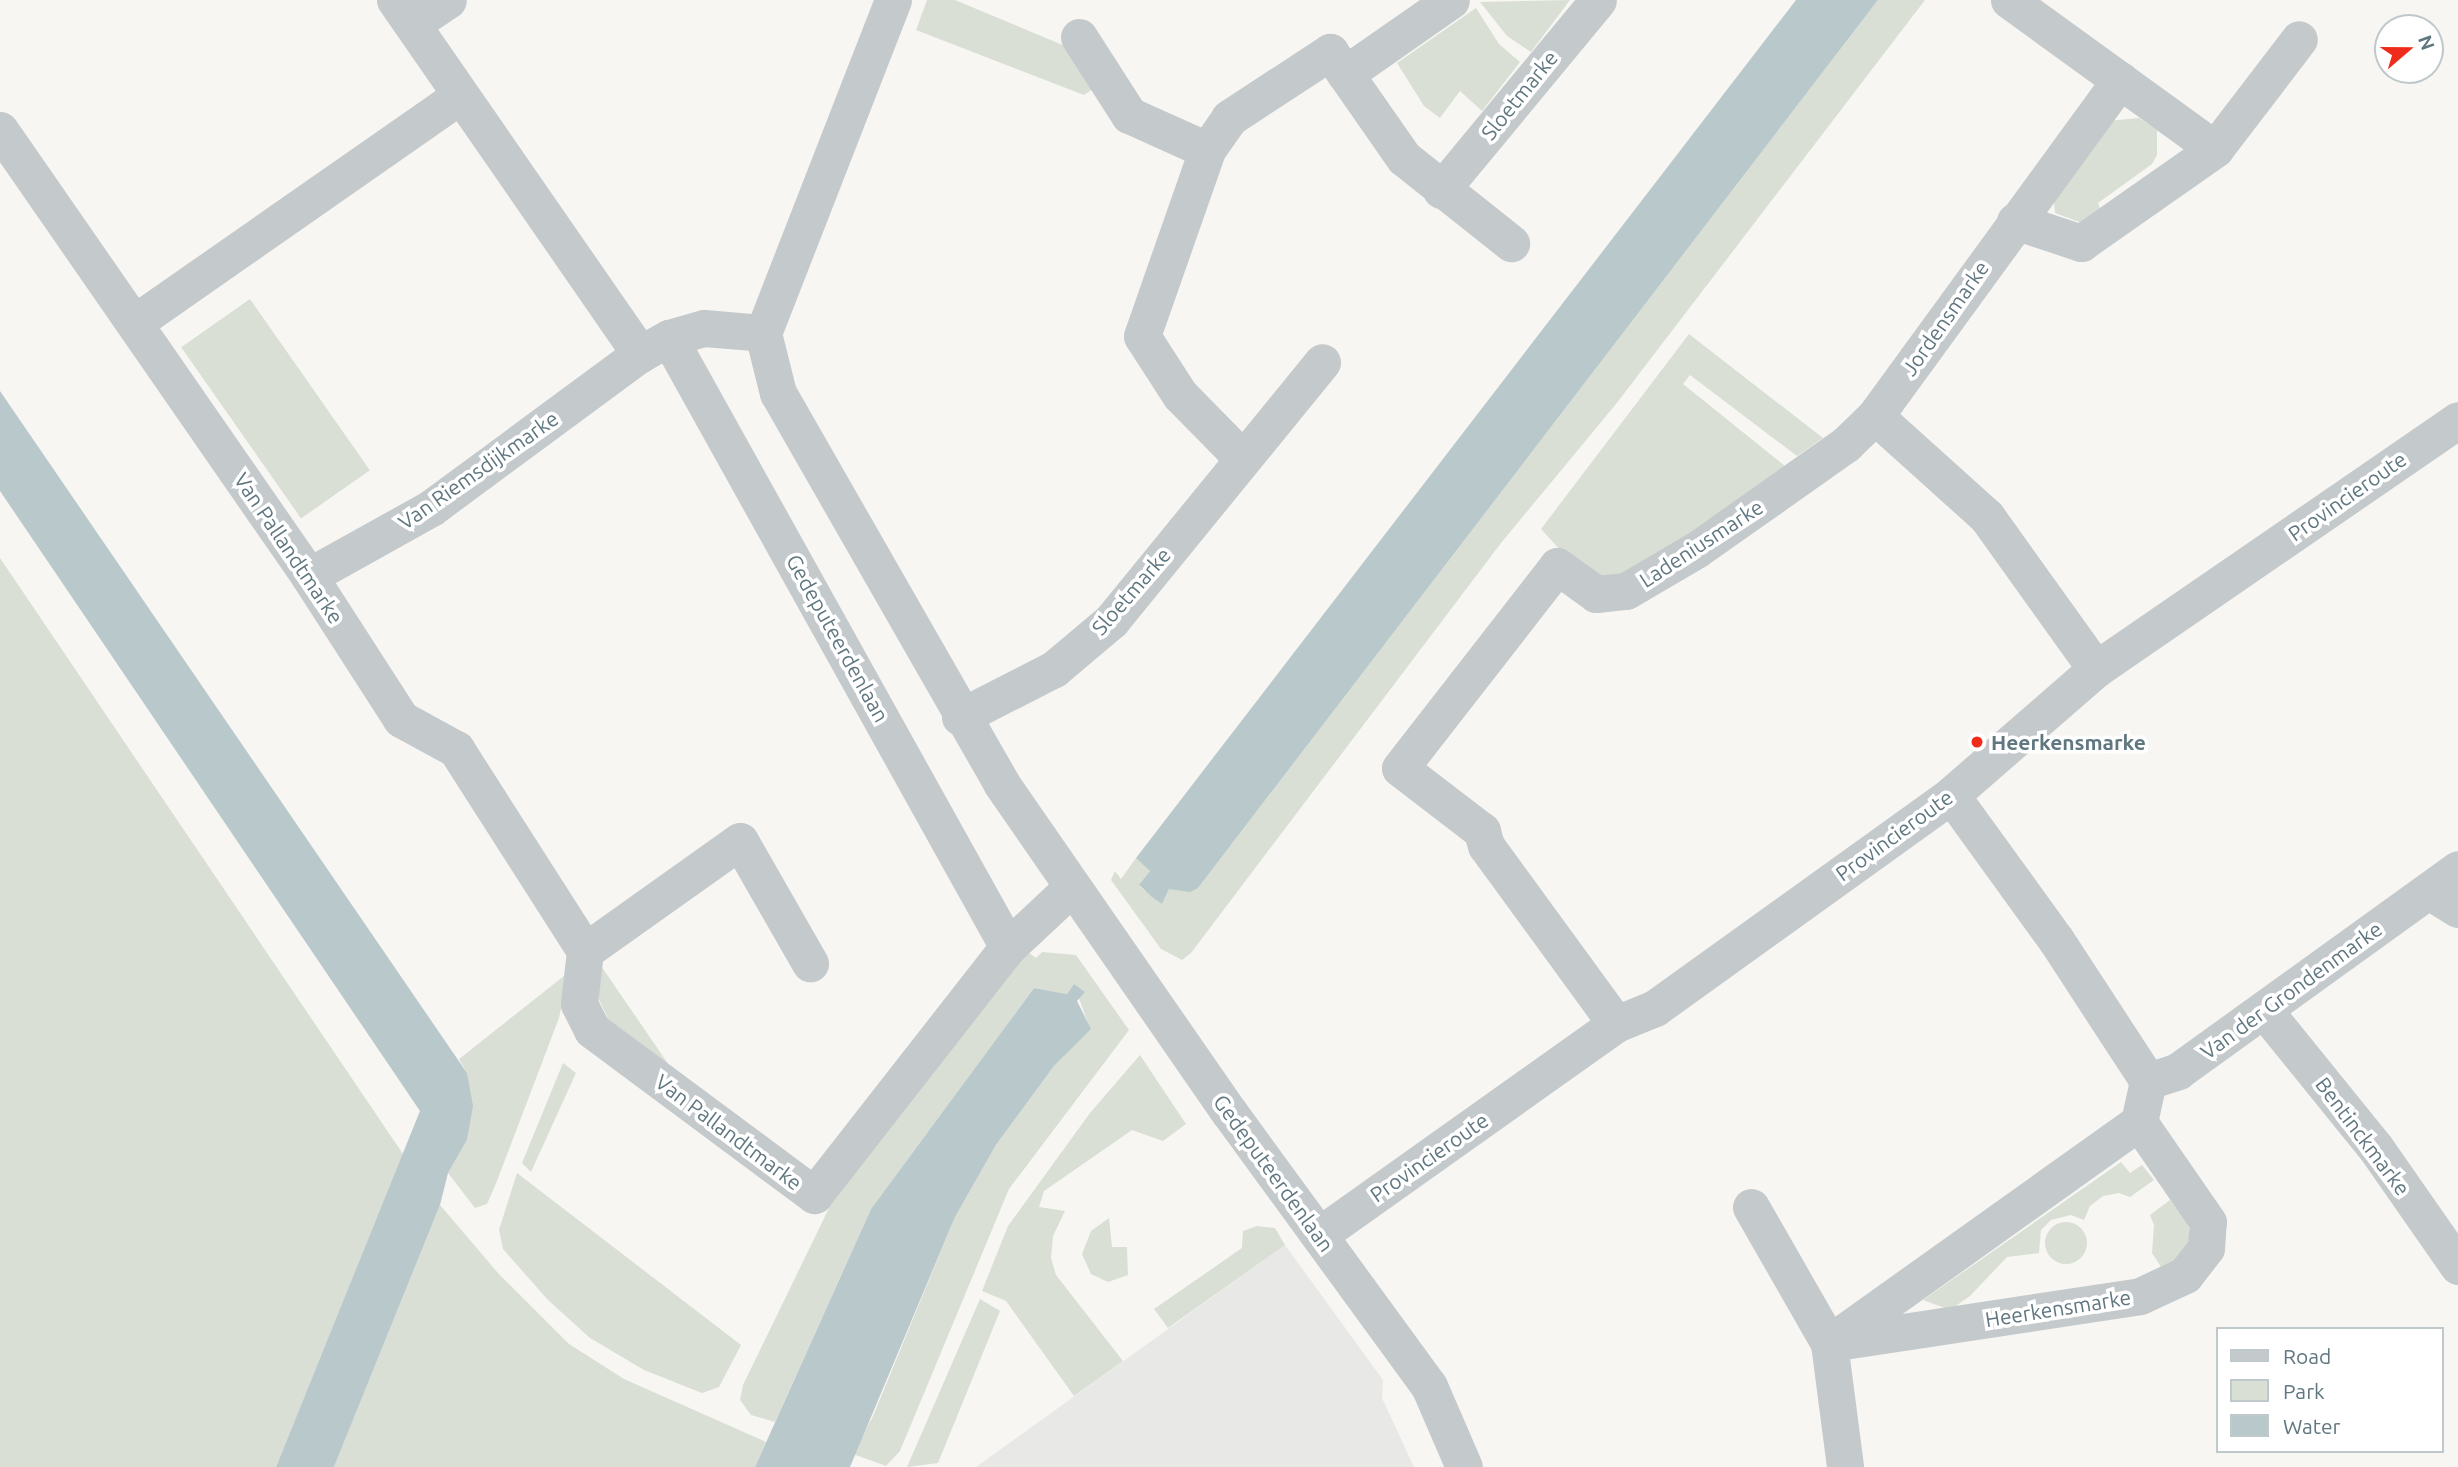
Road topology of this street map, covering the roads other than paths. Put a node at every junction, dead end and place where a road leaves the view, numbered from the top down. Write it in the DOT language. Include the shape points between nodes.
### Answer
graph roads {
  1 [pos="448,0"];
  2 [pos="893,0"];
  3 [pos="1451,0"];
  4 [pos="1598,0"];
  5 [pos="2009,0"];
  6 [pos="404,12"];
  7 [pos="1079,37"];
  8 [pos="2299,39"];
  9 [pos="1345,74"];
  10 [pos="2120,80"];
  11 [pos="460,96"];
  12 [pos="0,130"];
  13 [pos="2215,149"];
  14 [pos="1207,150"];
  15 [pos="1441,190"];
  16 [pos="2015,221"];
  17 [pos="1511,243"];
  18 [pos="134,323"];
  19 [pos="763,333"];
  20 [pos="655,346"];
  21 [pos="1322,362"];
  22 [pos="1875,416"];
  23 [pos="2458,420"];
  24 [pos="1242,458"];
  25 [pos="309,576"];
  26 [pos="2096,669"];
  27 [pos="961,717"];
  28 [pos="1951,795"];
  29 [pos="2458,869"];
  30 [pos="1071,888"];
  31 [pos="2443,900"];
  32 [pos="1008,947"];
  33 [pos="585,951"];
  34 [pos="810,963"];
  35 [pos="2264,1010"];
  36 [pos="1616,1024"];
  37 [pos="2148,1081"];
  38 [pos="2139,1122"];
  39 [pos="1751,1208"];
  40 [pos="1319,1236"];
  41 [pos="2458,1266"];
  42 [pos="1829,1343"];
  43 [pos="1464,1467"];
  44 [pos="1845,1467"];
  1 -- 6 [label="street"];
  2 -- 19 [label="street"];
  3 -- 9 [label="street"];
  4 -- 15 [label="street, Sloetmarke"];
  5 -- 10 [label="street"];
  6 -- 11 [label="street"];
  7 -- 14 [label="street" via="1129,115"];
  8 -- 13 [label="street"];
  9 -- 14 [label="street" via="1330,52 1229,118"];
  9 -- 15 [label="street" via="1404,158"];
  10 -- 13 [label="street"];
  10 -- 16 [label="street, Jordensmarke"];
  11 -- 18 [label="street"];
  11 -- 20 [label="street"];
  12 -- 18 [label="street, Van Pallandtmarke"];
  13 -- 16 [label="street" via="2081,243"];
  14 -- 24 [label="street" via="1142,336 1180,395"];
  15 -- 17 [label="street"];
  16 -- 22 [label="street, Jordensmarke"];
  18 -- 25 [label="street, Van Pallandtmarke"];
  19 -- 20 [label="street" via="704,328"];
  19 -- 27 [label="street, Gedeputeerdenlaan" via="778,393"];
  20 -- 25 [label="street, Van Riemsdijkmarke" via="430,508"];
  20 -- 32 [label="street, Gedeputeerdenlaan"];
  21 -- 24 [label="street, Sloetmarke"];
  22 -- 26 [label="street" via="1987,517"];
  22 -- 36 [label="street, Ladeniusmarke" via="1846,444 1696,550 1626,591 1596,594 1557,566 1400,768 1482,831 1486,846"];
  23 -- 26 [label="street, Provincieroute"];
  24 -- 27 [label="street, Sloetmarke" via="1111,621 1054,669"];
  25 -- 33 [label="street, Van Pallandtmarke" via="401,719 456,749"];
  26 -- 28 [label="street, Provincieroute"];
  27 -- 30 [label="street, Gedeputeerdenlaan"];
  28 -- 36 [label="street, Provincieroute" via="1655,1008"];
  28 -- 37 [label="street" via="2056,940"];
  29 -- 31 [label="street, Van der Grondenmarke"];
  30 -- 32 [label="street"];
  30 -- 40 [label="street, Gedeputeerdenlaan"];
  31 -- 35 [label="street, Van der Grondenmarke"];
  32 -- 33 [label="street, Van Pallandtmarke" via="814,1195 592,1030 579,1004"];
  33 -- 34 [label="street" via="740,841"];
  35 -- 37 [label="street, Van der Grondenmarke" via="2178,1071"];
  35 -- 41 [label="street, Bentinckmarke" via="2375,1147"];
  36 -- 40 [label="street, Provincieroute"];
  37 -- 38 [label="street"];
  38 -- 42 [label="street"];
  38 -- 42 [label="street, Heerkensmarke" via="2208,1222 2206,1248 2185,1275 2140,1296"];
  39 -- 42 [label="street"];
  40 -- 43 [label="street, Gedeputeerdenlaan" via="1429,1385"];
  42 -- 44 [label="street"];
}
